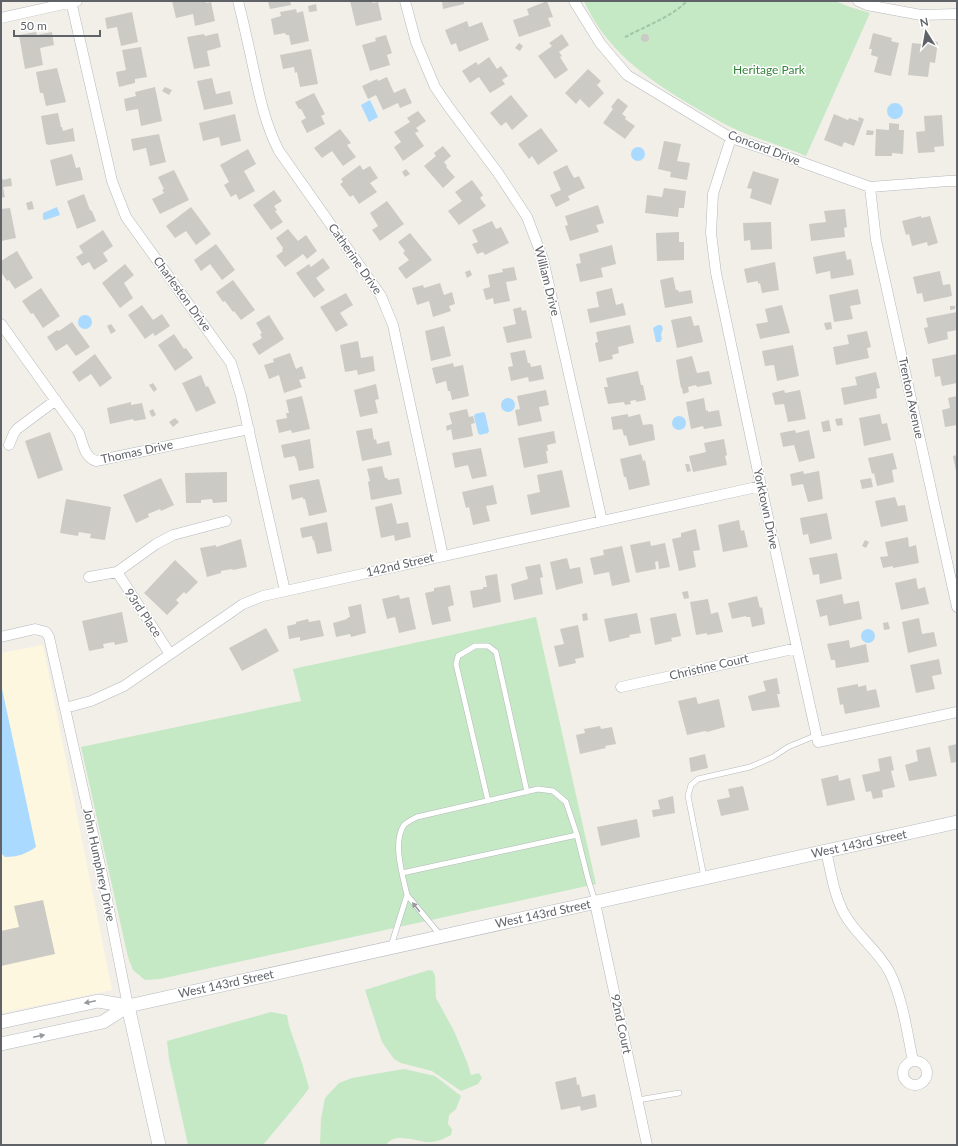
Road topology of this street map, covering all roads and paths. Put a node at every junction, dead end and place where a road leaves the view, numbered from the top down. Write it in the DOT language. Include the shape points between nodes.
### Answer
graph roads {
  1 [pos="73,1"];
  2 [pos="238,1"];
  3 [pos="405,1"];
  4 [pos="574,1"];
  5 [pos="687,1"];
  6 [pos="858,1"];
  7 [pos="957,14"];
  8 [pos="1,18"];
  9 [pos="625,36"];
  10 [pos="731,138"];
  11 [pos="957,181"];
  12 [pos="870,187"];
  13 [pos="1,324"];
  14 [pos="56,400"];
  15 [pos="248,428"];
  16 [pos="9,446"];
  17 [pos="761,486"];
  18 [pos="226,521"];
  19 [pos="602,521"];
  20 [pos="443,556"];
  21 [pos="117,572"];
  22 [pos="89,578"];
  23 [pos="285,591"];
  24 [pos="957,607"];
  25 [pos="1,637"];
  26 [pos="797,648"];
  27 [pos="170,654"];
  28 [pos="621,687"];
  29 [pos="65,708"];
  30 [pos="957,712"];
  31 [pos="817,735"];
  32 [pos="527,792"];
  33 [pos="488,801"];
  34 [pos="957,822"];
  35 [pos="577,835"];
  36 [pos="826,851"];
  37 [pos="402,873"];
  38 [pos="704,878"];
  39 [pos="407,896"];
  40 [pos="595,903"];
  41 [pos="442,936"];
  42 [pos="391,948"];
  43 [pos="128,1006"];
  44 [pos="1,1022"];
  45 [pos="1,1044"];
  46 [pos="913,1061"];
  47 [pos="679,1093"];
  48 [pos="638,1100"];
  49 [pos="159,1145"];
  50 [pos="647,1145"];
  1 -- 8 [label="street"];
  1 -- 15 [label="street, Charleston Drive" via="112,181 126,217 231,363"];
  2 -- 20 [label="street, Catherine Drive" via="257,86 273,140 381,296 393,325"];
  3 -- 19 [label="street, William Drive" via="416,42 435,87 498,173 527,217 537,241 543,258"];
  4 -- 10 [label="street, Concord Drive" via="600,43 627,75"];
  5 -- 9 [label="path" via="666,17"];
  6 -- 7 [label="street" via="921,15"];
  10 -- 12 [label="street, Concord Drive"];
  10 -- 17 [label="street, Yorktown Drive" via="713,194 711,233 716,273"];
  11 -- 12 [label="street, Concord Drive"];
  12 -- 24 [label="street, Trenton Avenue" via="876,240"];
  13 -- 14 [label="street, Thomas Drive"];
  14 -- 15 [label="street, Thomas Drive" via="79,433 86,454 96,461"];
  14 -- 16 [label="street" via="18,429"];
  15 -- 23 [label="street, Charleston Drive"];
  17 -- 19 [label="street, 142nd Street"];
  17 -- 26 [label="street, Yorktown Drive"];
  18 -- 21 [label="street" via="173,535"];
  19 -- 20 [label="street, 142nd Street"];
  20 -- 23 [label="street, 142nd Street"];
  21 -- 22 [label="street"];
  21 -- 27 [label="street, 93rd Place"];
  23 -- 27 [label="street, 142nd Street" via="243,604"];
  25 -- 29 [label="street, John Humphrey Drive" via="35,629 46,632 52,647"];
  26 -- 28 [label="street, Christine Court"];
  26 -- 31 [label="street, Yorktown Drive"];
  27 -- 29 [label="street, 142nd Street" via="124,686 91,701"];
  29 -- 43 [label="street, John Humphrey Drive"];
  30 -- 31 [label="street" via="818,742"];
  31 -- 38 [label="lane" via="750,767 698,779 691,785 688,796"];
  32 -- 33 [label="lane"];
  32 -- 33 [label="lane" via="496,652 488,646 475,646 458,656 456,664"];
  32 -- 35 [label="lane" via="538,789 553,791 566,802"];
  33 -- 37 [label="lane" via="417,817 405,824 400,834 398,852"];
  34 -- 36 [label="main road, West 143rd Street"];
  35 -- 37 [label="lane"];
  35 -- 40 [label="lane"];
  36 -- 38 [label="main road, West 143rd Street"];
  36 -- 46 [label="street" via="834,888 845,916 883,961 895,984"];
  37 -- 39 [label="lane"];
  38 -- 40 [label="main road, West 143rd Street"];
  41 -- 39 [label="lane, one-way"];
  39 -- 42 [label="lane"];
  40 -- 41 [label="main road, West 143rd Street"];
  40 -- 48 [label="street, 92nd Court"];
  41 -- 42 [label="main road, West 143rd Street"];
  42 -- 43 [label="main road, West 143rd Street"];
  43 -- 44 [label="main road, West 143rd Street, one-way" via="98,1001"];
  45 -- 43 [label="main road, West 143rd Street, one-way" via="103,1022"];
  43 -- 49 [label="main road, John Humphrey Drive"];
  47 -- 48 [label="lane"];
  48 -- 50 [label="street, 92nd Court"];
}
